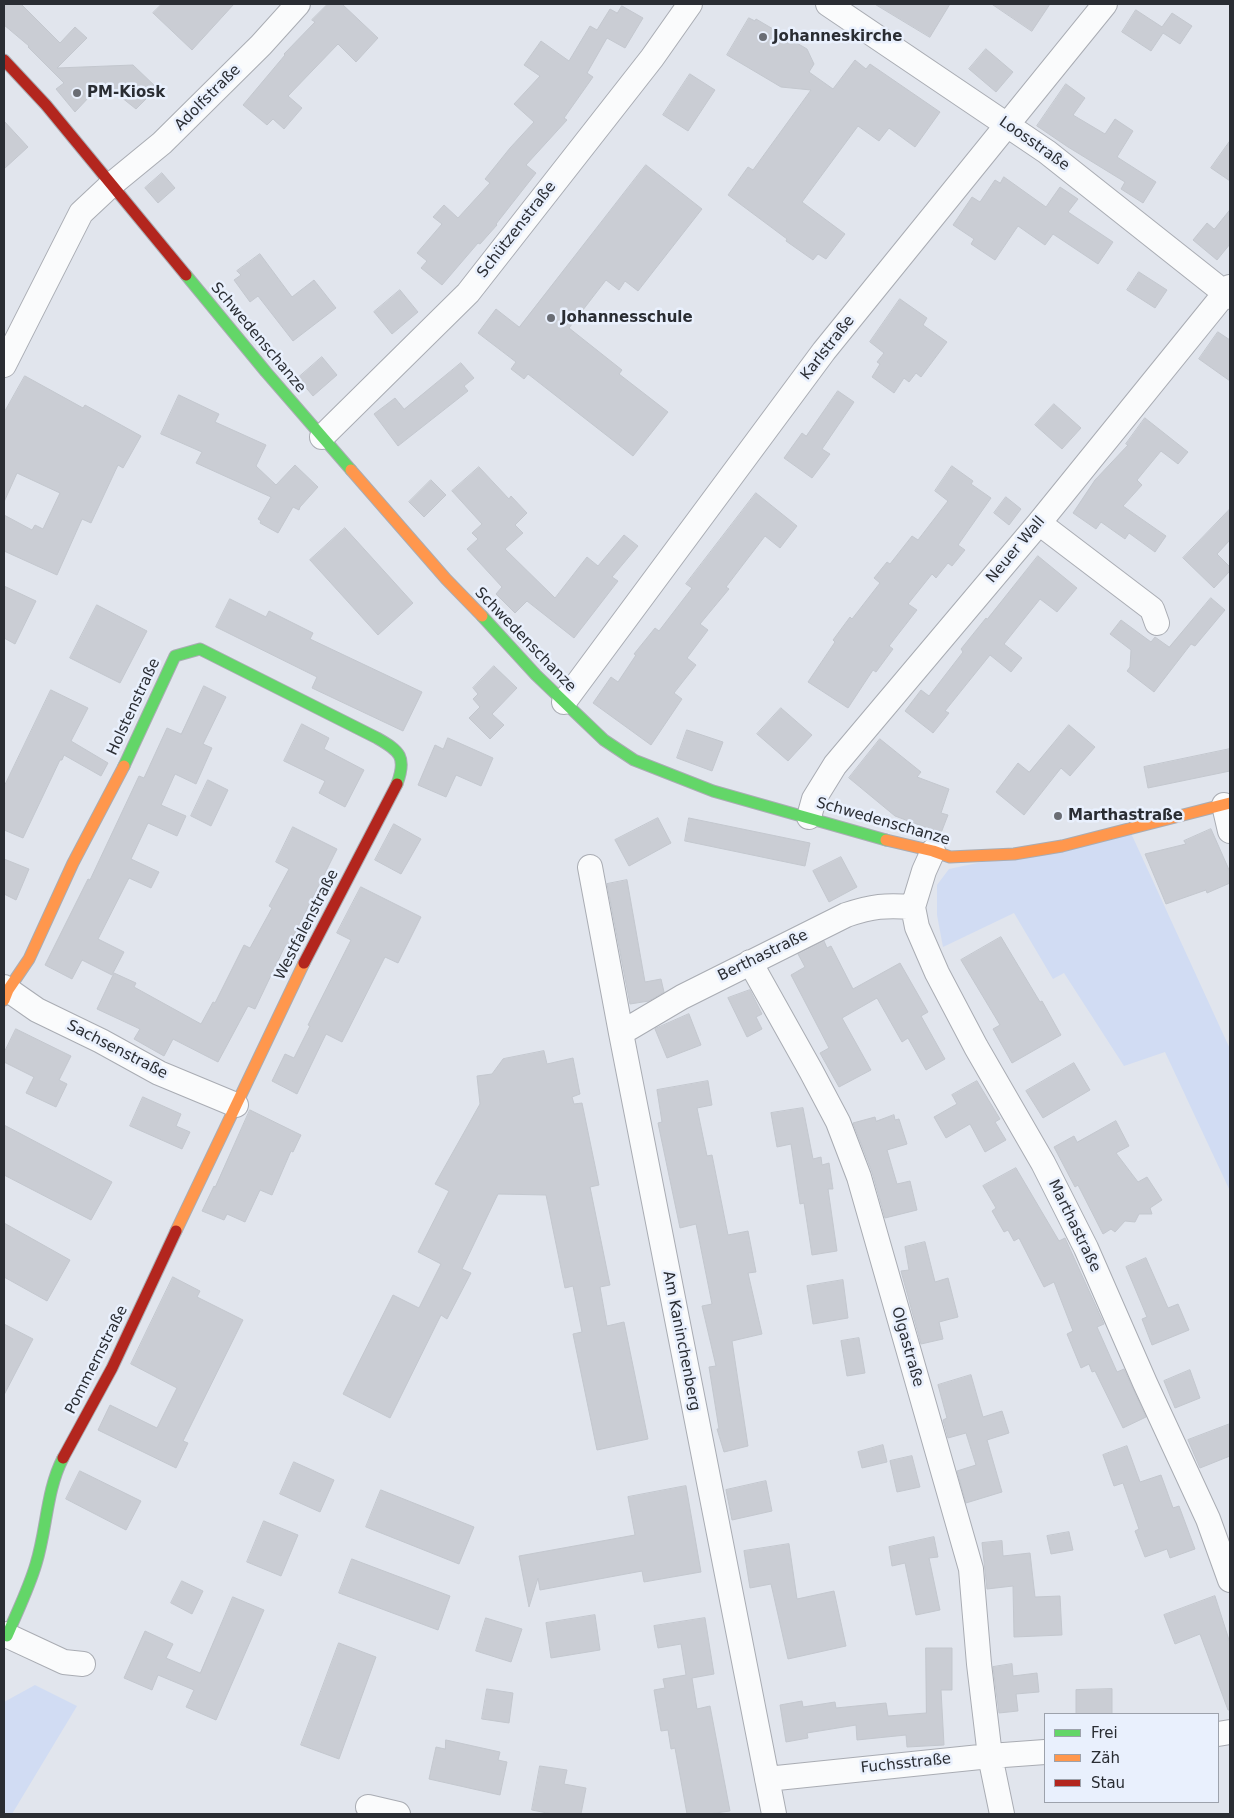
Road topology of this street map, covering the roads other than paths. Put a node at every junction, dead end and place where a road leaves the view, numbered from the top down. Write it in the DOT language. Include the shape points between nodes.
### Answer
graph roads {
  1 [pos="298,4"];
  2 [pos="690,4"];
  3 [pos="828,4"];
  4 [pos="1105,4"];
  5 [pos="4,60"];
  6 [pos="1007,125"];
  7 [pos="112,184"];
  8 [pos="1229,292"];
  9 [pos="4,365"];
  10 [pos="322,437"];
  11 [pos="1039,523"];
  12 [pos="1157,623"];
  13 [pos="564,702"];
  14 [pos="402,759"];
  15 [pos="1227,804"];
  16 [pos="809,817"];
  17 [pos="1230,831"];
  18 [pos="933,851"];
  19 [pos="590,867"];
  20 [pos="913,907"];
  21 [pos="750,962"];
  22 [pos="5,993"];
  23 [pos="621,1032"];
  24 [pos="236,1105"];
  25 [pos="1230,1580"];
  26 [pos="6,1635"];
  27 [pos="83,1664"];
  28 [pos="1044,1752"];
  29 [pos="990,1756"];
  30 [pos="767,1779"];
  31 [pos="368,1808"];
  32 [pos="398,1814"];
  33 [pos="774,1814"];
  34 [pos="1002,1814"];
  1 -- 7 [label="street, Adolfstraße" via="162,143"];
  2 -- 10 [label="street, Schützenstraße" via="652,58 468,293"];
  3 -- 6 [label="street, Loosstraße"];
  4 -- 6 [label="street, Karlstraße"];
  5 -- 7 [label="street, Schwedenschanze"];
  6 -- 8 [label="street, Loosstraße"];
  6 -- 13 [label="street, Karlstraße" via="824,351"];
  7 -- 9 [label="street, Adolfstraße" via="81,213"];
  7 -- 10 [label="street, Schwedenschanze"];
  8 -- 11 [label="street, Neuer Wall"];
  10 -- 13 [label="street, Schwedenschanze" via="446,579"];
  11 -- 12 [label="street" via="1152,609"];
  11 -- 16 [label="street, Neuer Wall" via="834,765 814,800"];
  13 -- 16 [label="street, Schwedenschanze" via="604,740 634,760 713,791"];
  14 -- 22 [label="street, Holstenstraße" via="396,750 377,738 200,650 175,656 29,959"];
  14 -- 24 [label="street, Westfalenstraße" via="402,772 396,786"];
  15 -- 17 [label="street"];
  15 -- 18 [label="street, Schwedenschanze" via="1062,846 1014,854 950,858"];
  16 -- 18 [label="street, Schwedenschanze" via="872,838"];
  18 -- 20 [label="street"];
  19 -- 23 [label="street, Am Kaninchenberg"];
  20 -- 21 [label="street, Berthastraße" via="870,907"];
  20 -- 25 [label="street, Marthastraße" via="917,927 937,973 1043,1163 1086,1248 1208,1519"];
  21 -- 23 [label="street, Berthastraße"];
  21 -- 29 [label="street, Olgastraße" via="838,1122 859,1177 971,1569"];
  22 -- 24 [label="street, Sachsenstraße" via="159,1073"];
  23 -- 30 [label="street, Am Kaninchenberg"];
  24 -- 26 [label="street, Pommernstraße" via="112,1368 58,1468 36,1564"];
  26 -- 27 [label="street" via="64,1662"];
  28 -- 29 [label="street, Fuchsstraße"];
  29 -- 30 [label="street, Fuchsstraße"];
  29 -- 34 [label="street, Olgastraße"];
  30 -- 33 [label="street, Am Kaninchenberg"];
  31 -- 32 [label="street"];
}
